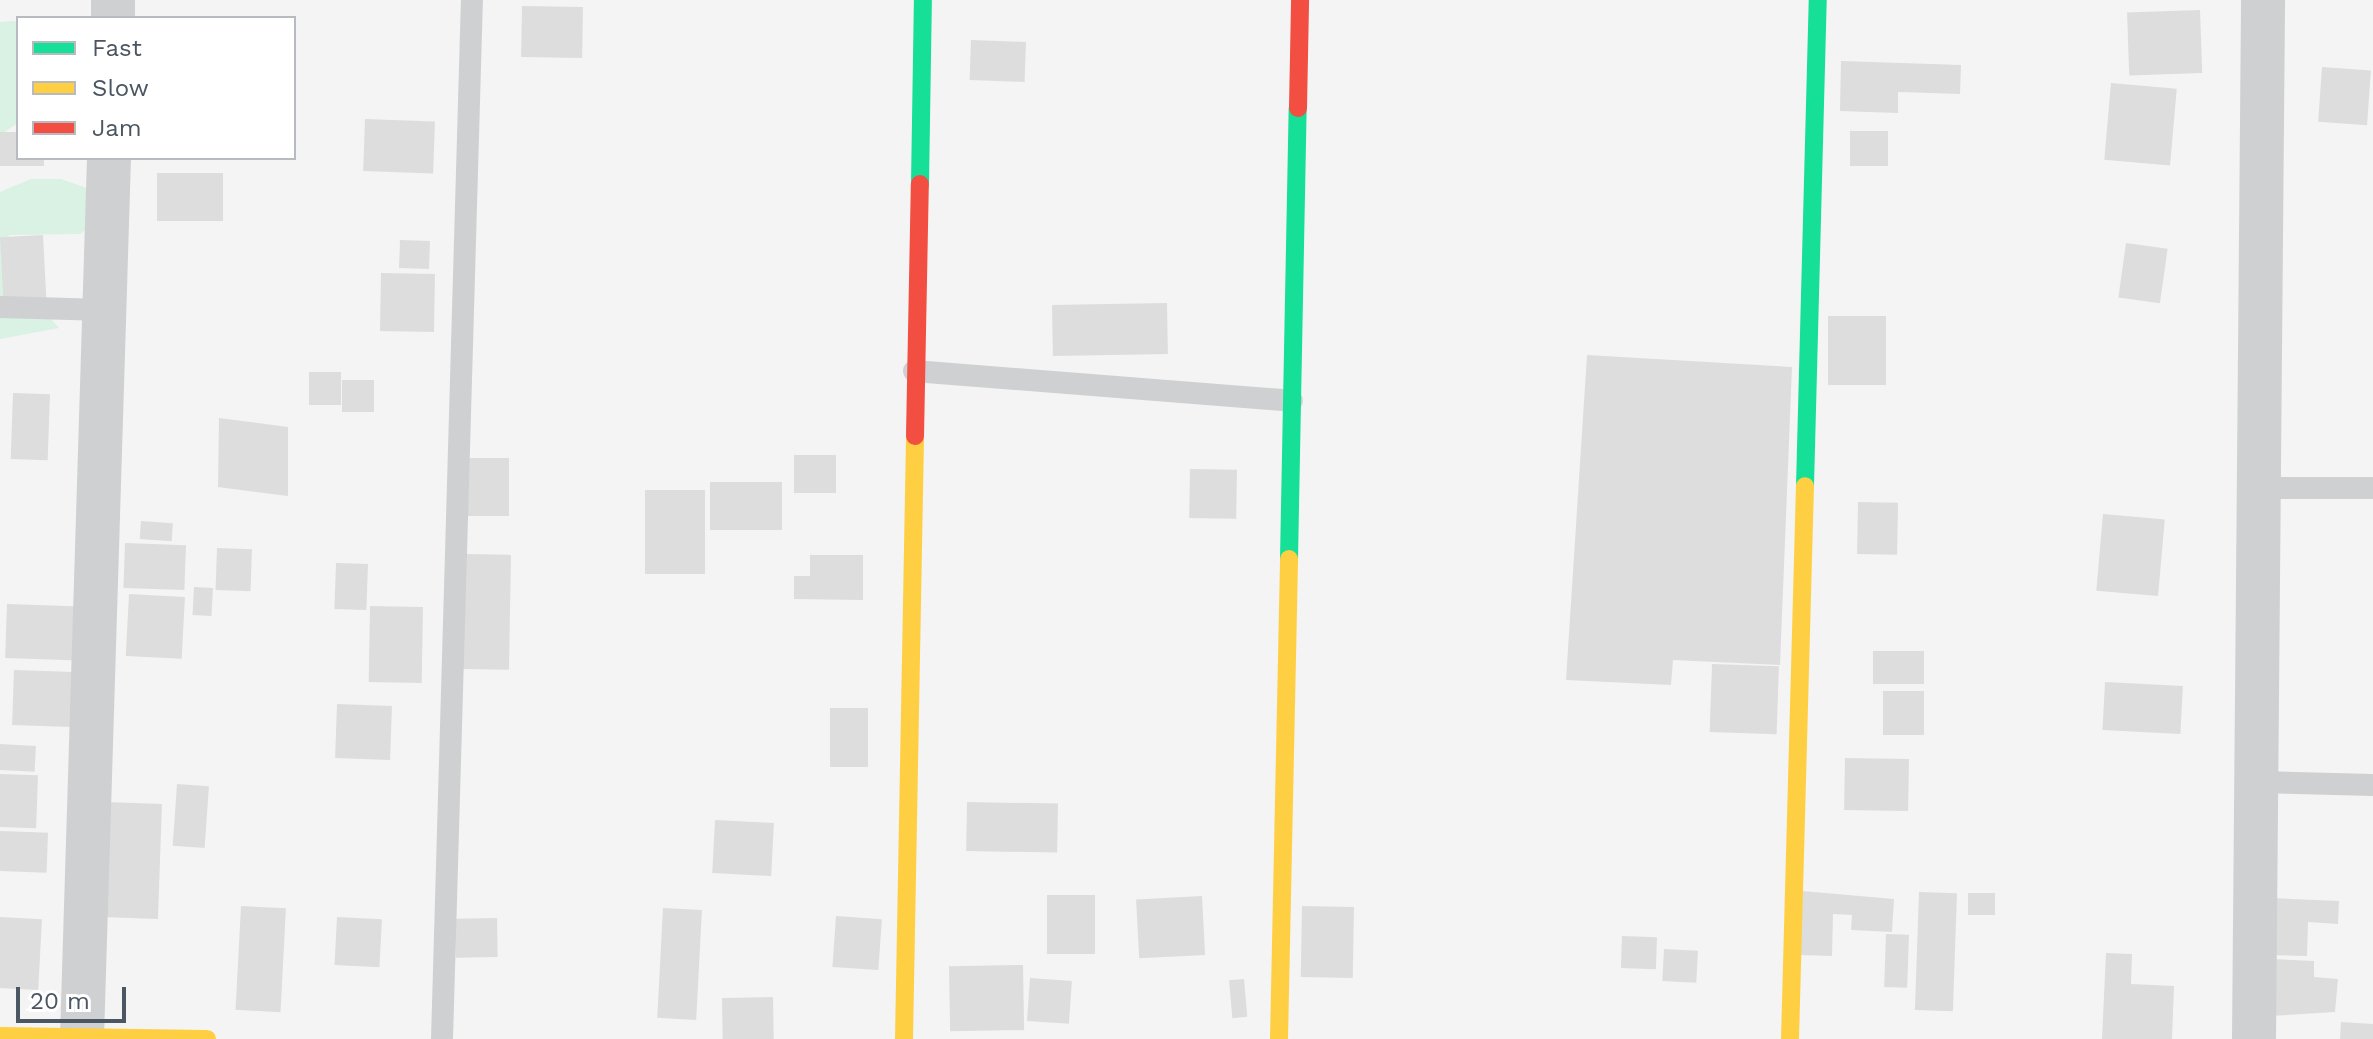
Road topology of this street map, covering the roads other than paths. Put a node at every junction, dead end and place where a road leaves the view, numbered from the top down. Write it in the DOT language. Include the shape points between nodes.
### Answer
graph roads {
  1 [pos="472,0"];
  2 [pos="923,0"];
  3 [pos="1300,0"];
  4 [pos="1818,0"];
  5 [pos="2263,0"];
  6 [pos="109,160"];
  7 [pos="0,307"];
  8 [pos="104,310"];
  9 [pos="914,371"];
  10 [pos="1292,401"];
  11 [pos="2259,488"];
  12 [pos="2373,488"];
  13 [pos="2258,782"];
  14 [pos="2373,785"];
  15 [pos="0,1036"];
  16 [pos="82,1037"];
  17 [pos="207,1039"];
  18 [pos="442,1039"];
  19 [pos="904,1039"];
  20 [pos="1279,1039"];
  21 [pos="1790,1039"];
  22 [pos="2254,1039"];
  1 -- 18 [label="lane"];
  2 -- 9 [label="street"];
  3 -- 10 [label="street"];
  4 -- 21 [label="street"];
  5 -- 11 [label="street"];
  6 -- 8 [label="street"];
  7 -- 8 [label="lane"];
  8 -- 16 [label="street"];
  9 -- 10 [label="lane"];
  9 -- 19 [label="street"];
  10 -- 20 [label="street"];
  11 -- 12 [label="lane"];
  11 -- 13 [label="street"];
  13 -- 14 [label="lane"];
  13 -- 22 [label="street"];
  15 -- 16 [label="street"];
  16 -- 17 [label="street"];
}
